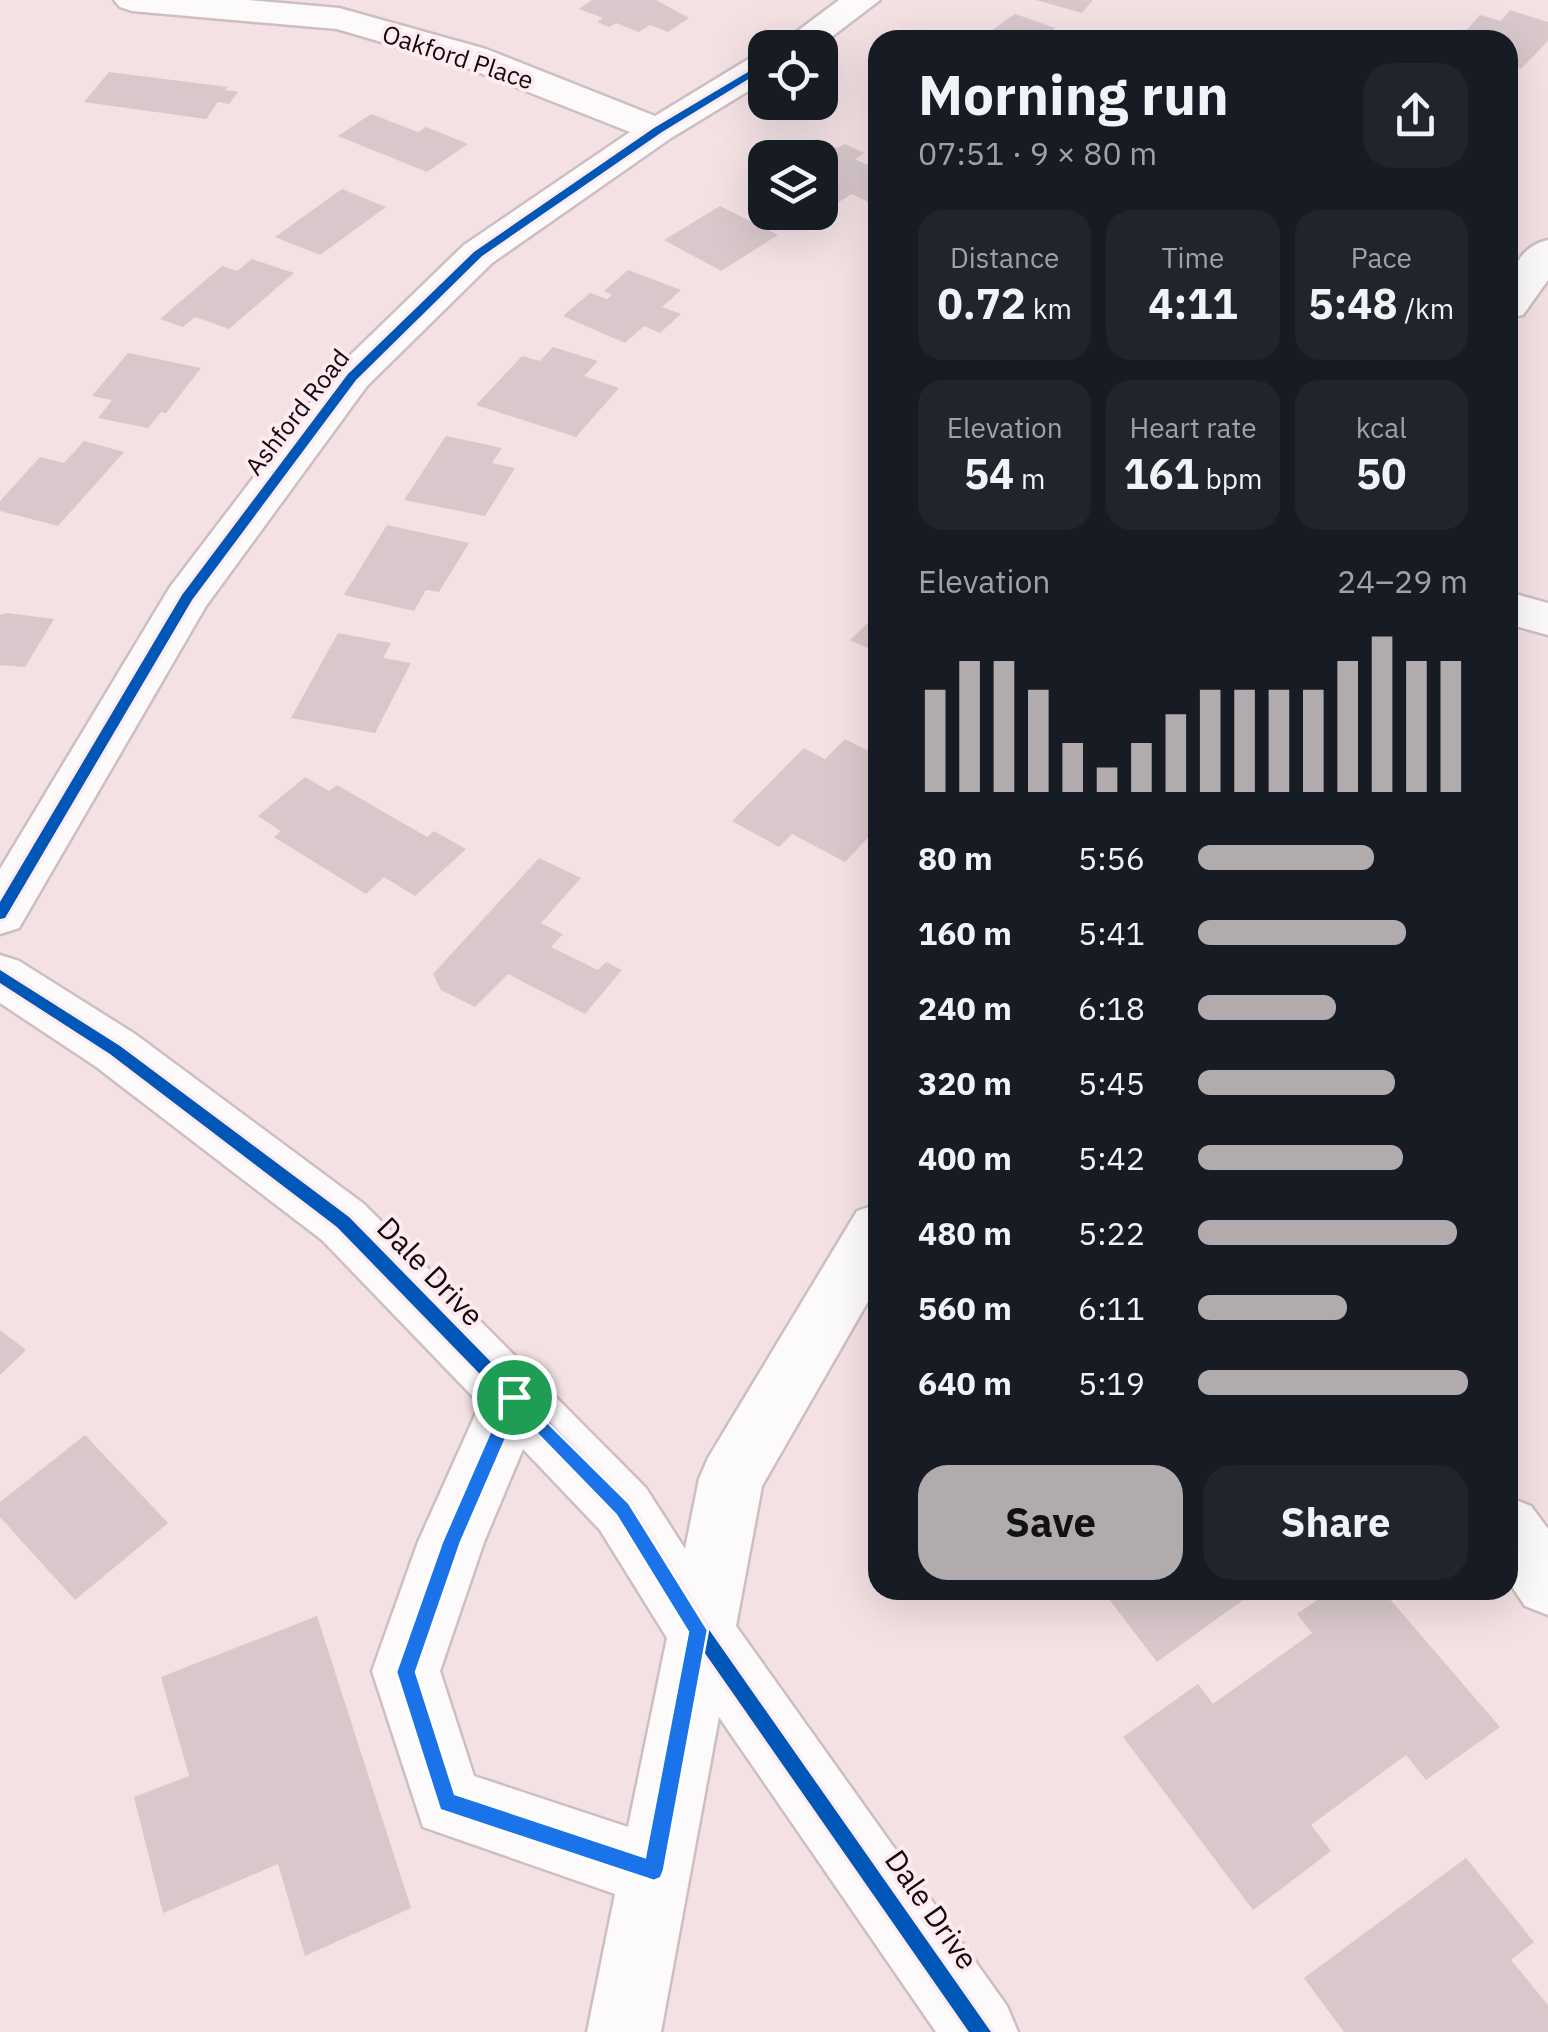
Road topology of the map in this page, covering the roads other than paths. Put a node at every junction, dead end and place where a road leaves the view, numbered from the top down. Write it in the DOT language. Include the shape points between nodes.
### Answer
graph roads {
  1 [pos="132,0"];
  2 [pos="862,0"];
  3 [pos="819,30"];
  4 [pos="748,75"];
  5 [pos="658,130"];
  6 [pos="1548,252"];
  7 [pos="1518,292"];
  8 [pos="1518,611"];
  9 [pos="1548,619"];
  10 [pos="0,914"];
  11 [pos="0,976"];
  12 [pos="868,1245"];
  13 [pos="514,1397"];
  14 [pos="1518,1541"];
  15 [pos="1548,1584"];
  16 [pos="698,1630"];
  17 [pos="654,1870"];
  18 [pos="624,2032"];
  19 [pos="981,2032"];
  1 -- 5 [label="street, Oakford Place" via="339,18 473,57"];
  2 -- 3 [label="street"];
  4 -- 5 [label="street, Ashford Road"];
  5 -- 10 [label="street, Ashford Road" via="478,254 352,377 187,598"];
  6 -- 7 [label="street"];
  8 -- 9 [label="street"];
  11 -- 13 [label="street, Dale Drive" via="116,1050 342,1222"];
  12 -- 16 [label="street" via="731,1478"];
  13 -- 16 [label="street, Dale Drive" via="623,1509"];
  13 -- 17 [label="street" via="406,1672 448,1802"];
  14 -- 15 [label="street"];
  16 -- 17 [label="street"];
  16 -- 19 [label="street, Dale Drive"];
  17 -- 18 [label="street"];
}
